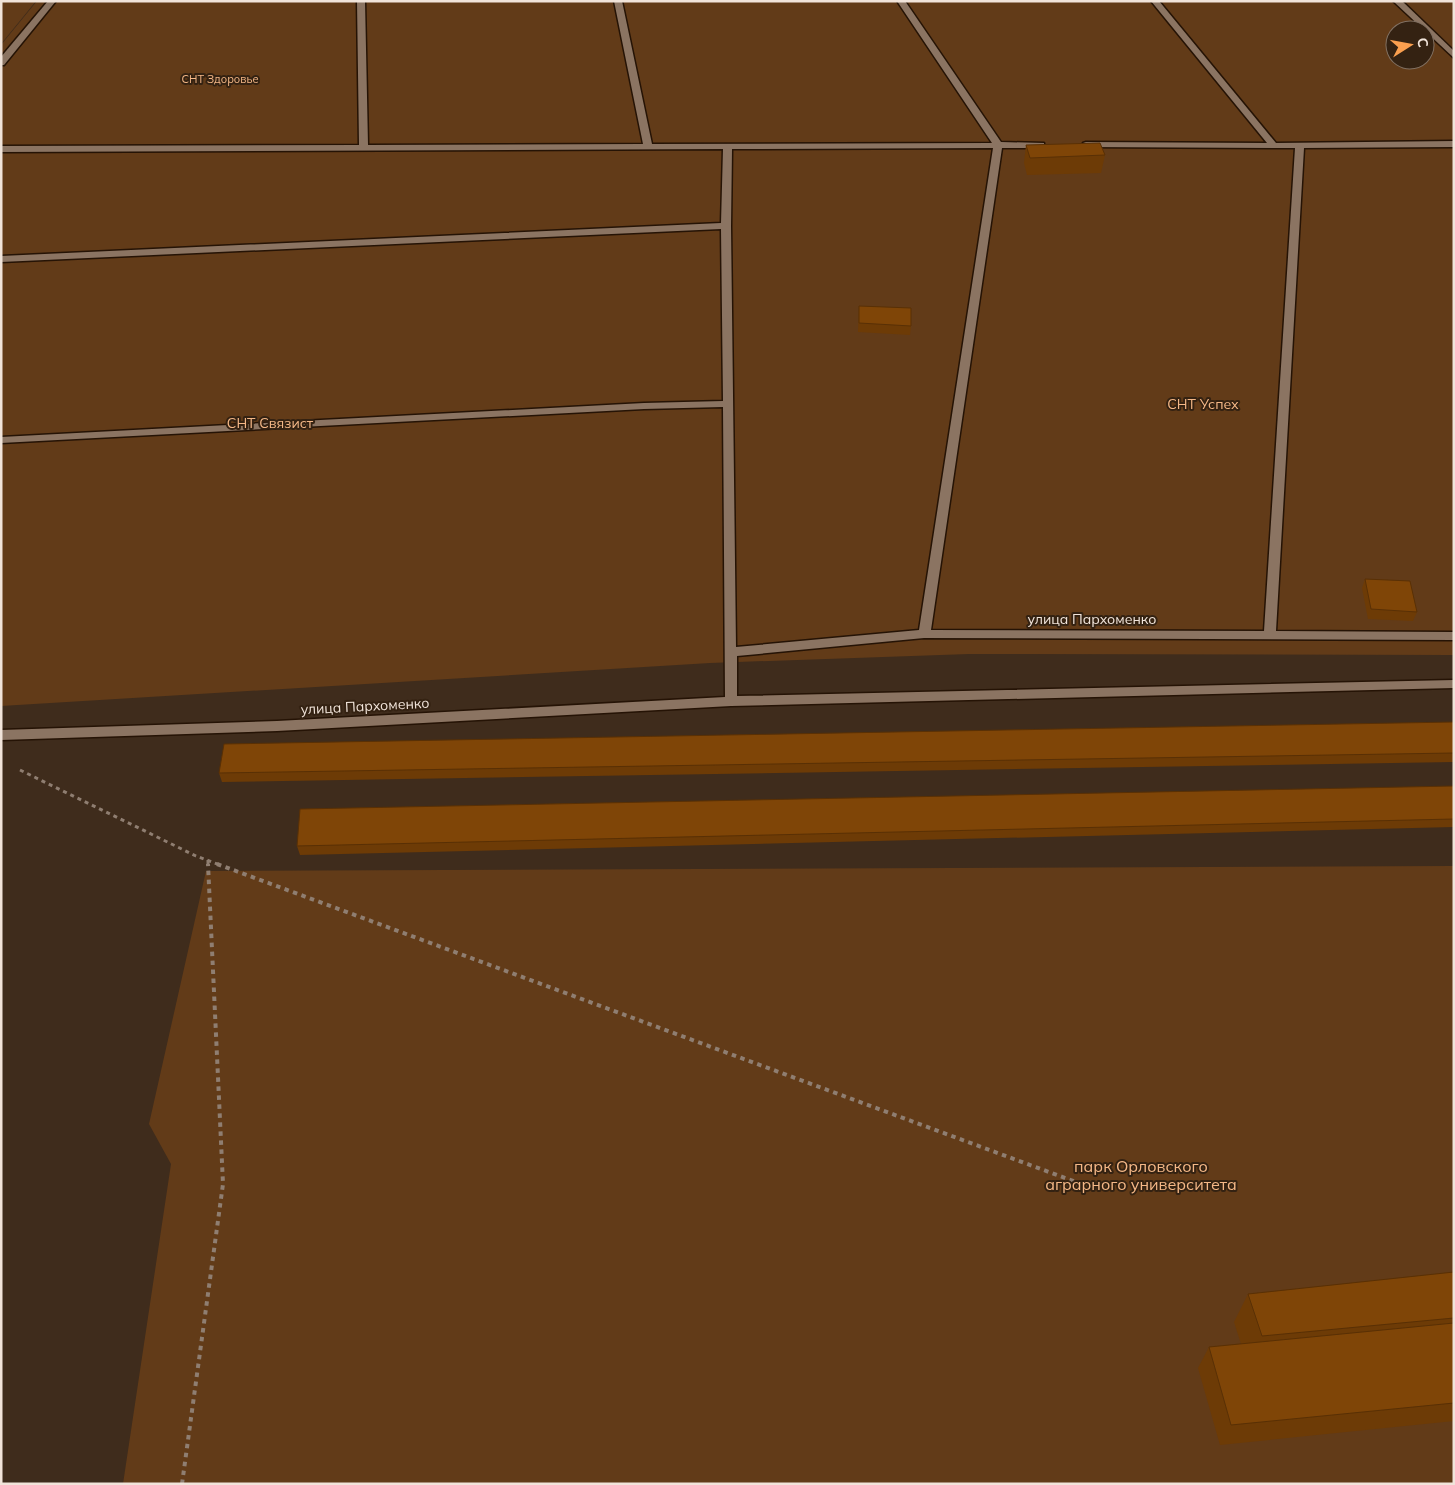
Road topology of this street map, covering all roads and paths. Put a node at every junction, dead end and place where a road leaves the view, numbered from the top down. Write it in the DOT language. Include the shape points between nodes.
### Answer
graph roads {
  1 [pos="52,1"];
  2 [pos="361,1"];
  3 [pos="618,1"];
  4 [pos="901,1"];
  5 [pos="1155,1"];
  6 [pos="1397,1"];
  7 [pos="1454,56"];
  8 [pos="1,63"];
  9 [pos="1454,144"];
  10 [pos="998,145"];
  11 [pos="1047,145"];
  12 [pos="1077,145"];
  13 [pos="648,146"];
  14 [pos="728,146"];
  15 [pos="1274,146"];
  16 [pos="1300,146"];
  17 [pos="1,149"];
  18 [pos="364,149"];
  19 [pos="726,226"];
  20 [pos="1,259"];
  21 [pos="728,404"];
  22 [pos="1,440"];
  23 [pos="924,634"];
  24 [pos="1270,634"];
  25 [pos="1454,636"];
  26 [pos="730,652"];
  27 [pos="1454,684"];
  28 [pos="730,701"];
  29 [pos="1,735"];
  30 [pos="20,770"];
  31 [pos="208,860"];
  32 [pos="1076,1182"];
  33 [pos="182,1484"];
  1 -- 8 [label="street"];
  2 -- 18 [label="street"];
  3 -- 13 [label="street"];
  4 -- 10 [label="street"];
  5 -- 15 [label="street"];
  6 -- 7 [label="street"];
  9 -- 16 [label="street"];
  10 -- 11 [label="street"];
  10 -- 14 [label="street"];
  10 -- 23 [label="street"];
  12 -- 15 [label="street"];
  13 -- 14 [label="street"];
  13 -- 18 [label="street"];
  14 -- 19 [label="street"];
  15 -- 16 [label="street"];
  16 -- 24 [label="street"];
  17 -- 18 [label="street"];
  19 -- 20 [label="street"];
  19 -- 21 [label="street"];
  21 -- 22 [label="street"];
  21 -- 26 [label="street"];
  23 -- 24 [label="street, улица Пархоменко"];
  23 -- 26 [label="street, улица Пархоменко"];
  24 -- 25 [label="street, улица Пархоменко"];
  26 -- 28 [label="street"];
  27 -- 28 [label="street, улица Пархоменко"];
  28 -- 29 [label="street, улица Пархоменко" via="277,726"];
  30 -- 31 [label="path"];
  31 -- 32 [label="path"];
  31 -- 33 [label="path" via="223,1184"];
}
